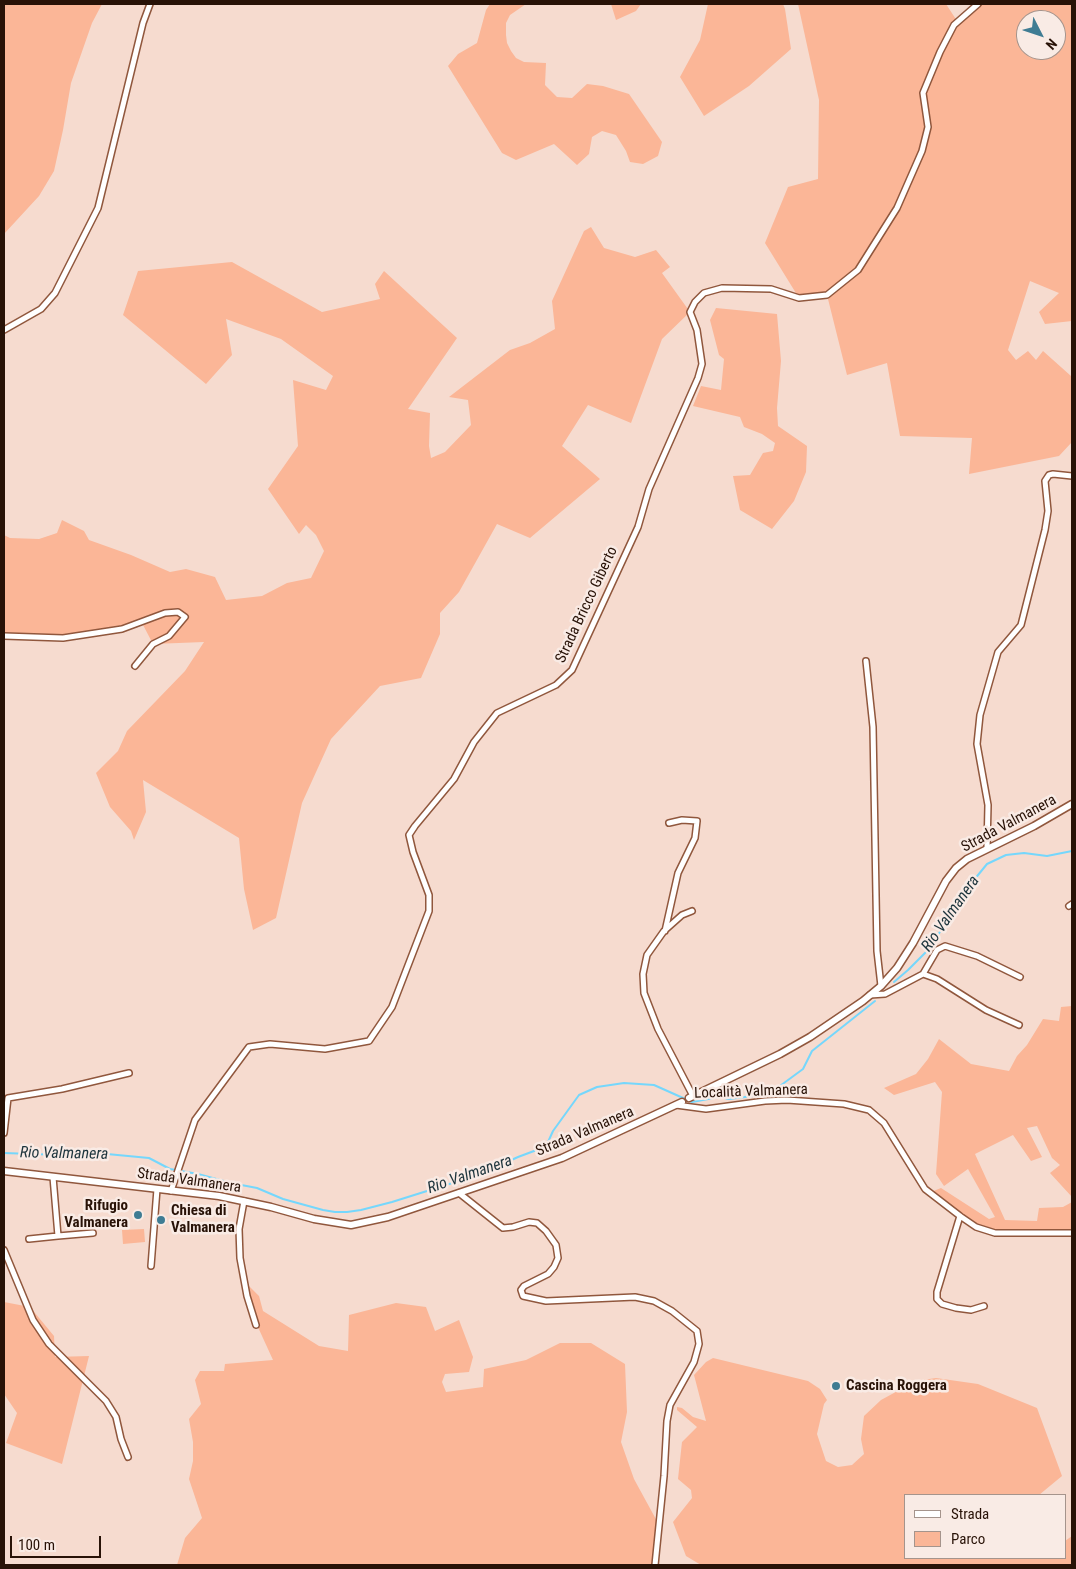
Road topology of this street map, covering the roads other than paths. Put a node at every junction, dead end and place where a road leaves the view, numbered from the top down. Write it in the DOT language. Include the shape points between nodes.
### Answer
graph roads {
  1 [pos="150,4"];
  2 [pos="978,4"];
  3 [pos="4,330"];
  4 [pos="1072,476"];
  5 [pos="4,636"];
  6 [pos="866,661"];
  7 [pos="135,666"];
  8 [pos="1072,804"];
  9 [pos="669,823"];
  10 [pos="988,848"];
  11 [pos="692,911"];
  12 [pos="664,932"];
  13 [pos="923,974"];
  14 [pos="1020,977"];
  15 [pos="881,986"];
  16 [pos="869,995"];
  17 [pos="1019,1025"];
  18 [pos="129,1073"];
  19 [pos="691,1097"];
  20 [pos="679,1104"];
  21 [pos="4,1133"];
  22 [pos="4,1172"];
  23 [pos="54,1177"];
  24 [pos="157,1189"];
  25 [pos="171,1191"];
  26 [pos="459,1193"];
  27 [pos="244,1201"];
  28 [pos="960,1216"];
  29 [pos="93,1233"];
  30 [pos="1072,1233"];
  31 [pos="58,1236"];
  32 [pos="29,1239"];
  33 [pos="4,1250"];
  34 [pos="151,1266"];
  35 [pos="984,1306"];
  36 [pos="256,1325"];
  37 [pos="128,1457"];
  38 [pos="655,1565"];
  1 -- 3 [label="street" via="142,23 98,208 55,293 41,309"];
  2 -- 25 [label="street, Strada Bricco Giberto" via="954,25 940,52 923,93 928,127 922,151 897,208 858,270 827,295 799,298 772,289 722,288 704,293 695,302 690,312 698,330 702,364 698,378 649,488 638,526 572,670 556,685 497,713 474,742 454,779 410,834 429,895 429,911 392,1007 368,1041 325,1049 270,1044 249,1047 195,1120"];
  4 -- 10 [label="street" via="1053,474 1045,481 1048,512 1045,530 1021,625 998,652 980,715 977,744 988,805"];
  5 -- 7 [label="street" via="63,638 122,629 165,613 178,612 185,617 169,636 153,644"];
  6 -- 15 [label="street" via="873,727 877,951"];
  8 -- 10 [label="street, Strada Valmanera"];
  9 -- 12 [label="street" via="697,821 695,838 678,874"];
  10 -- 15 [label="street, Strada Valmanera" via="956,868 913,943"];
  11 -- 12 [label="street" via="682,915"];
  12 -- 19 [label="street" via="647,955 644,993"];
  13 -- 14 [label="street" via="937,950 945,946 977,956"];
  13 -- 16 [label="street" via="885,994"];
  13 -- 17 [label="street"];
  15 -- 16 [label="street, Strada Valmanera"];
  16 -- 19 [label="street, Strada Valmanera" via="810,1037"];
  18 -- 21 [label="street" via="8,1098"];
  19 -- 20 [label="street, Strada Valmanera"];
  20 -- 26 [label="street, Strada Valmanera" via="562,1158"];
  20 -- 28 [label="street, Località Valmanera" via="706,1109 787,1100 844,1104 868,1110 884,1122 925,1189"];
  22 -- 23 [label="street, Strada Valmanera"];
  23 -- 24 [label="street, Strada Valmanera"];
  23 -- 31 [label="street"];
  24 -- 25 [label="street, Strada Valmanera"];
  24 -- 34 [label="street"];
  25 -- 27 [label="street, Strada Valmanera"];
  26 -- 27 [label="street, Strada Valmanera" via="351,1226 314,1220"];
  26 -- 38 [label="street" via="503,1228 537,1223 556,1246 558,1258 554,1267 548,1274 524,1286 521,1290 523,1296 546,1301 635,1297 672,1311 697,1331 699,1344 694,1362 670,1405 666,1421"];
  27 -- 36 [label="street" via="239,1229 240,1251 246,1296"];
  28 -- 30 [label="street, Località Valmanera" via="995,1233"];
  28 -- 35 [label="street" via="937,1299 942,1304 964,1309"];
  29 -- 31 [label="street"];
  31 -- 32 [label="street"];
  33 -- 37 [label="street" via="33,1320 49,1344 106,1401 116,1417"];
}
